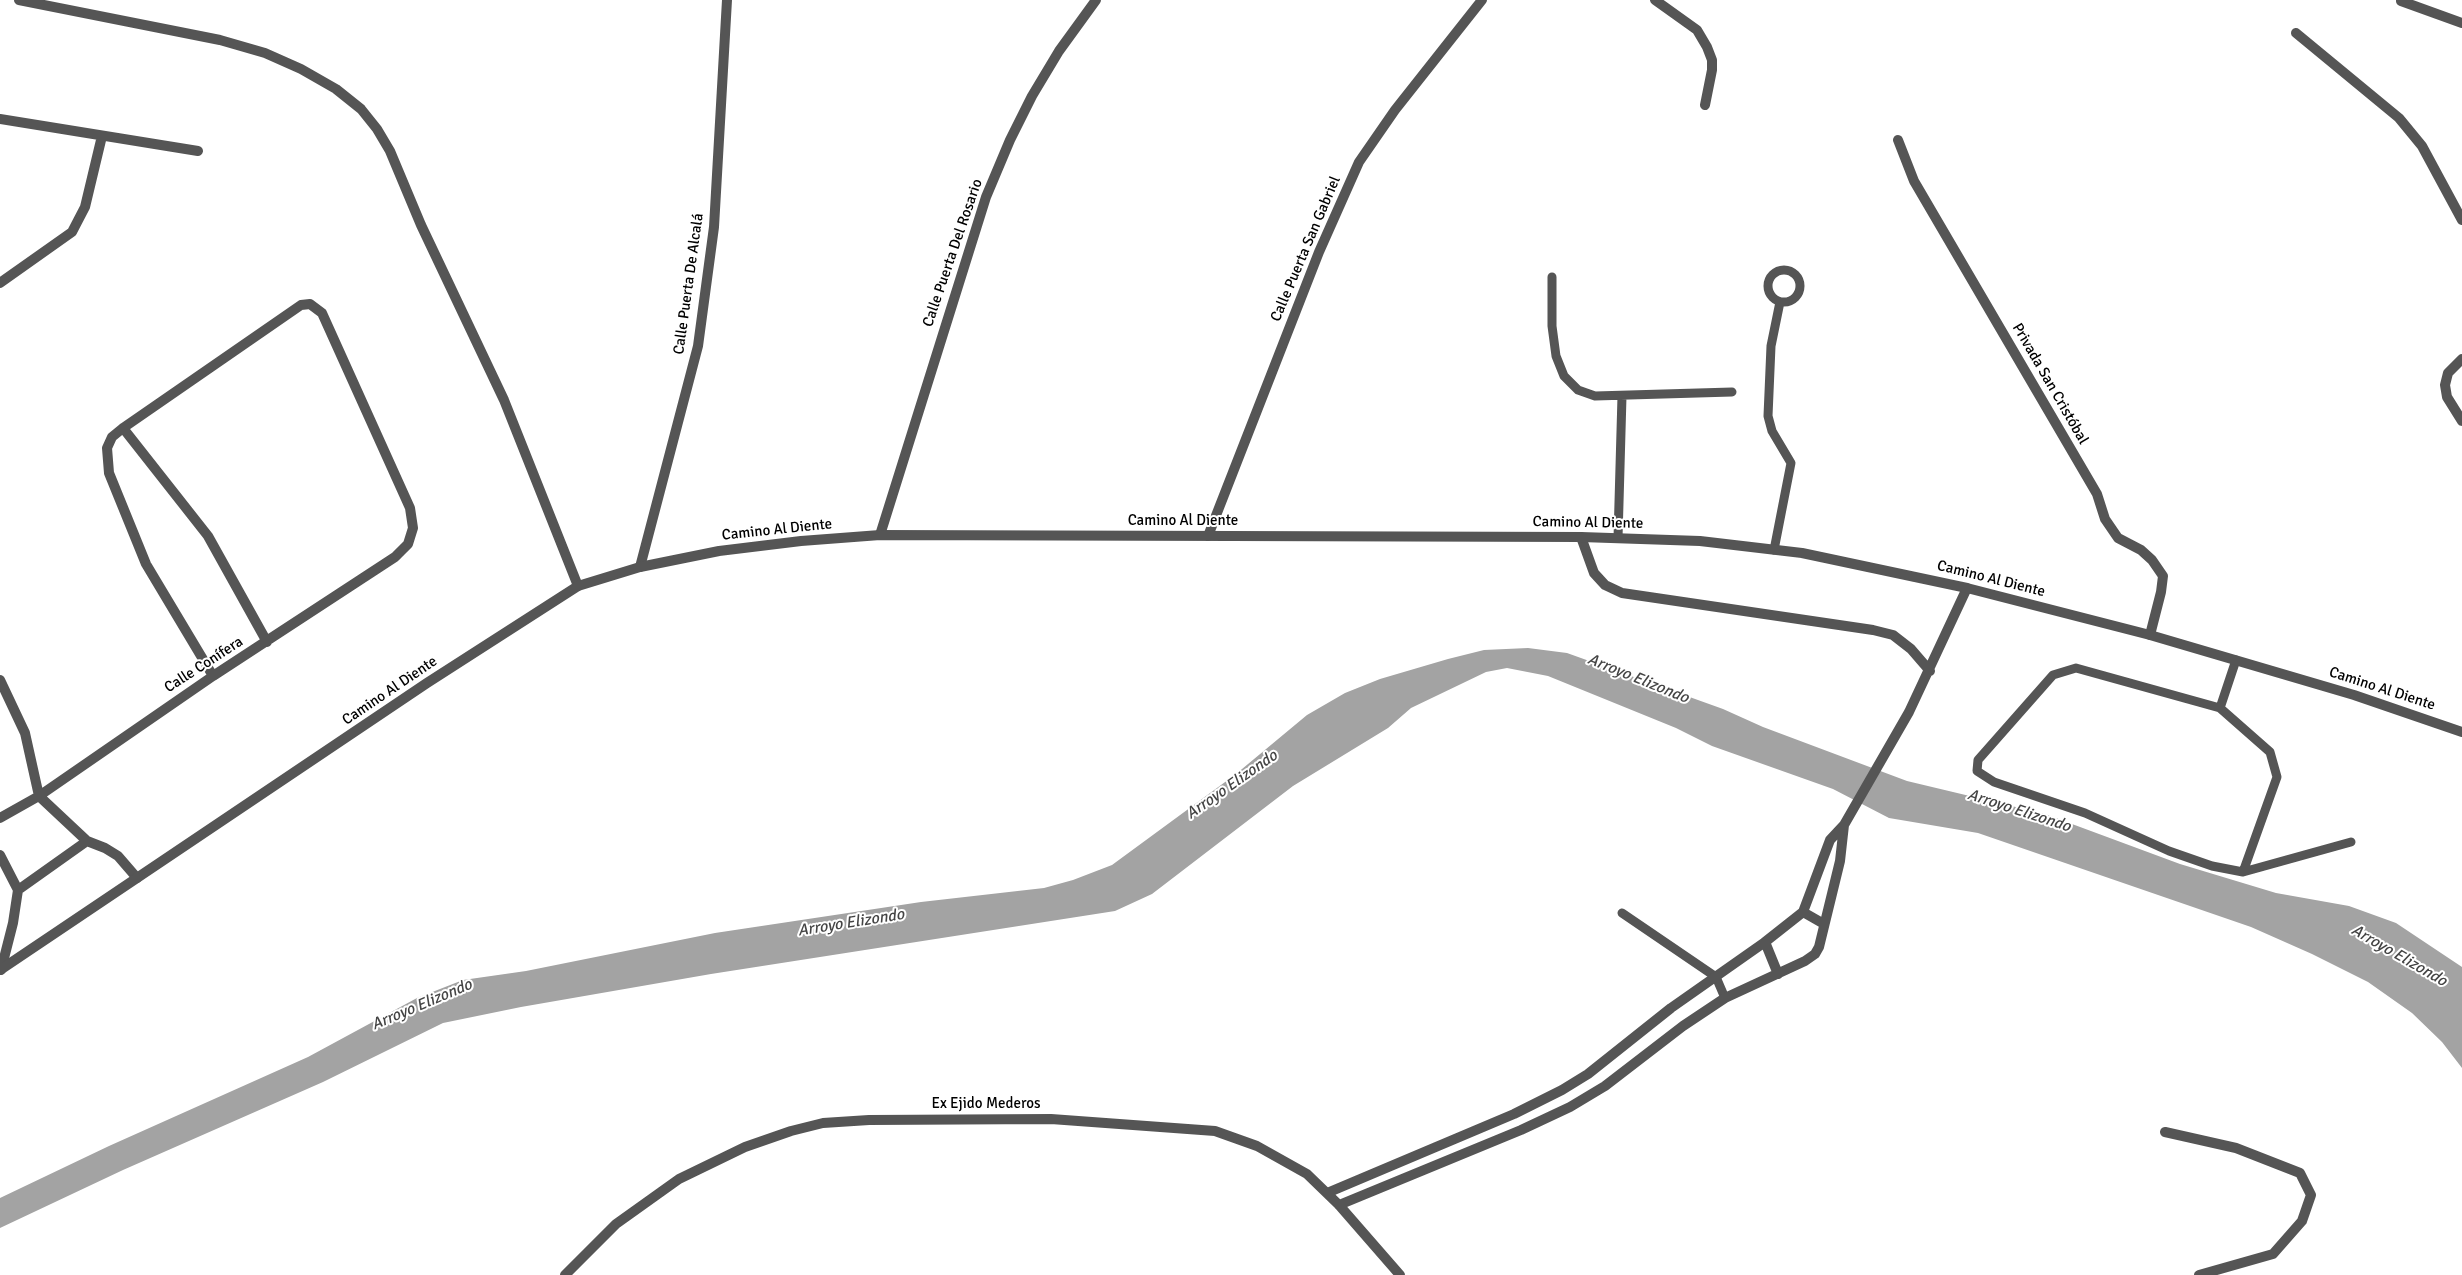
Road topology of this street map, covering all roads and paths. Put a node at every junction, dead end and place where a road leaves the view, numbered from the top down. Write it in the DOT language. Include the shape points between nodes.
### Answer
graph roads {
  1 [pos="19,0"];
  2 [pos="727,0"];
  3 [pos="1096,0"];
  4 [pos="1482,0"];
  5 [pos="1655,0"];
  6 [pos="2400,1"];
  7 [pos="2462,23"];
  8 [pos="2296,33"];
  9 [pos="1705,105"];
  10 [pos="0,118"];
  11 [pos="102,136"];
  12 [pos="1898,140"];
  13 [pos="198,151"];
  14 [pos="2462,220"];
  15 [pos="1552,277"];
  16 [pos="0,283"];
  17 [pos="1780,302"];
  18 [pos="2462,359"];
  19 [pos="1732,392"];
  20 [pos="1622,396"];
  21 [pos="2462,421"];
  22 [pos="123,428"];
  23 [pos="880,535"];
  24 [pos="1208,536"];
  25 [pos="1582,537"];
  26 [pos="1618,538"];
  27 [pos="1774,550"];
  28 [pos="640,567"];
  29 [pos="578,586"];
  30 [pos="1968,588"];
  31 [pos="2150,635"];
  32 [pos="267,642"];
  33 [pos="2236,660"];
  34 [pos="1930,671"];
  35 [pos="213,676"];
  36 [pos="0,680"];
  37 [pos="2220,708"];
  38 [pos="2462,732"];
  39 [pos="39,796"];
  40 [pos="0,818"];
  41 [pos="1844,825"];
  42 [pos="87,841"];
  43 [pos="2351,842"];
  44 [pos="0,855"];
  45 [pos="2243,872"];
  46 [pos="137,878"];
  47 [pos="18,890"];
  48 [pos="1803,912"];
  49 [pos="1622,913"];
  50 [pos="1824,924"];
  51 [pos="1765,942"];
  52 [pos="0,970"];
  53 [pos="1778,974"];
  54 [pos="1716,977"];
  55 [pos="1725,998"];
  56 [pos="1514,1114"];
  57 [pos="1521,1130"];
  58 [pos="2165,1132"];
  59 [pos="1327,1193"];
  60 [pos="1340,1205"];
  61 [pos="565,1275"];
  62 [pos="1400,1275"];
  63 [pos="2200,1275"];
  1 -- 29 [label="street" via="220,40 265,53 336,89 361,109 390,151 421,225 504,400"];
  2 -- 28 [label="street, Calle Puerta De Alcalá" via="714,227 698,346"];
  3 -- 23 [label="street, Calle Puerta Del Rosario" via="1032,96 986,197"];
  4 -- 24 [label="street, Calle Puerta San Gabriel" via="1395,110 1359,162 1319,252"];
  5 -- 9 [label="street" via="1698,30 1707,47 1712,70"];
  6 -- 7 [label="street"];
  8 -- 14 [label="street" via="2399,118 2422,146"];
  10 -- 11 [label="street"];
  11 -- 13 [label="street"];
  11 -- 16 [label="street" via="85,207 72,232"];
  12 -- 31 [label="street, Privada San Cristóbal" via="1914,181 2097,494 2105,519 2118,538 2141,550 2163,576"];
  15 -- 20 [label="lane" via="1552,326 1556,356 1564,376 1578,390 1594,396"];
  17 -- 27 [label="lane" via="1771,346 1768,416 1772,431 1791,463"];
  18 -- 21 [label="street" via="2448,373 2446,385 2447,397"];
  19 -- 20 [label="lane"];
  20 -- 26 [label="lane"];
  22 -- 32 [label="street" via="208,536"];
  22 -- 32 [label="street, Calle Conífera" via="300,305 310,304 322,313 410,508 414,528 408,544 395,557"];
  22 -- 35 [label="street" via="112,437 107,448 109,474 146,564"];
  23 -- 24 [label="street, Camino Al Diente"];
  23 -- 28 [label="street, Camino Al Diente" via="719,550"];
  24 -- 25 [label="street, Camino Al Diente"];
  25 -- 26 [label="street, Camino Al Diente"];
  25 -- 34 [label="street" via="1594,573 1605,585 1622,593 1893,635 1911,648"];
  26 -- 27 [label="street, Camino Al Diente" via="1700,541"];
  27 -- 30 [label="street, Camino Al Diente"];
  28 -- 29 [label="street, Camino Al Diente"];
  29 -- 46 [label="street, Camino Al Diente"];
  30 -- 31 [label="street, Camino Al Diente"];
  30 -- 34 [label="street"];
  31 -- 33 [label="street, Camino Al Diente"];
  32 -- 35 [label="street, Calle Conífera"];
  33 -- 37 [label="lane"];
  33 -- 38 [label="street, Camino Al Diente"];
  34 -- 41 [label="street"];
  35 -- 39 [label="street, Calle Conífera"];
  36 -- 39 [label="street" via="25,733"];
  37 -- 45 [label="lane" via="2270,752 2277,777"];
  37 -- 45 [label="lane" via="2076,668 2053,675 1978,760 1977,771 1994,782 2085,813 2169,851 2212,866"];
  39 -- 40 [label="street, Calle Conífera"];
  39 -- 42 [label="street"];
  41 -- 48 [label="street" via="1830,840"];
  41 -- 50 [label="street" via="1840,861"];
  42 -- 46 [label="street" via="118,856"];
  42 -- 47 [label="street"];
  43 -- 45 [label="lane"];
  44 -- 47 [label="street"];
  46 -- 52 [label="street, Camino Al Diente"];
  47 -- 52 [label="street"];
  48 -- 50 [label="street"];
  48 -- 51 [label="street"];
  49 -- 54 [label="lane"];
  50 -- 53 [label="street" via="1815,954"];
  51 -- 53 [label="street"];
  51 -- 54 [label="street"];
  53 -- 55 [label="street"];
  54 -- 55 [label="lane"];
  54 -- 56 [label="street" via="1588,1074"];
  55 -- 57 [label="street" via="1675,1031 1605,1086"];
  56 -- 57 [label="street"];
  56 -- 59 [label="street"];
  57 -- 60 [label="street"];
  58 -- 63 [label="street" via="2236,1148 2300,1173 2311,1195 2302,1221 2273,1254"];
  59 -- 60 [label="street, Ex Ejido Mederos"];
  59 -- 61 [label="street, Ex Ejido Mederos" via="1307,1174 1257,1146 1215,1131 1051,1119 823,1123 745,1148 679,1179 616,1224"];
  60 -- 62 [label="street, Ex Ejido Mederos"];
}
